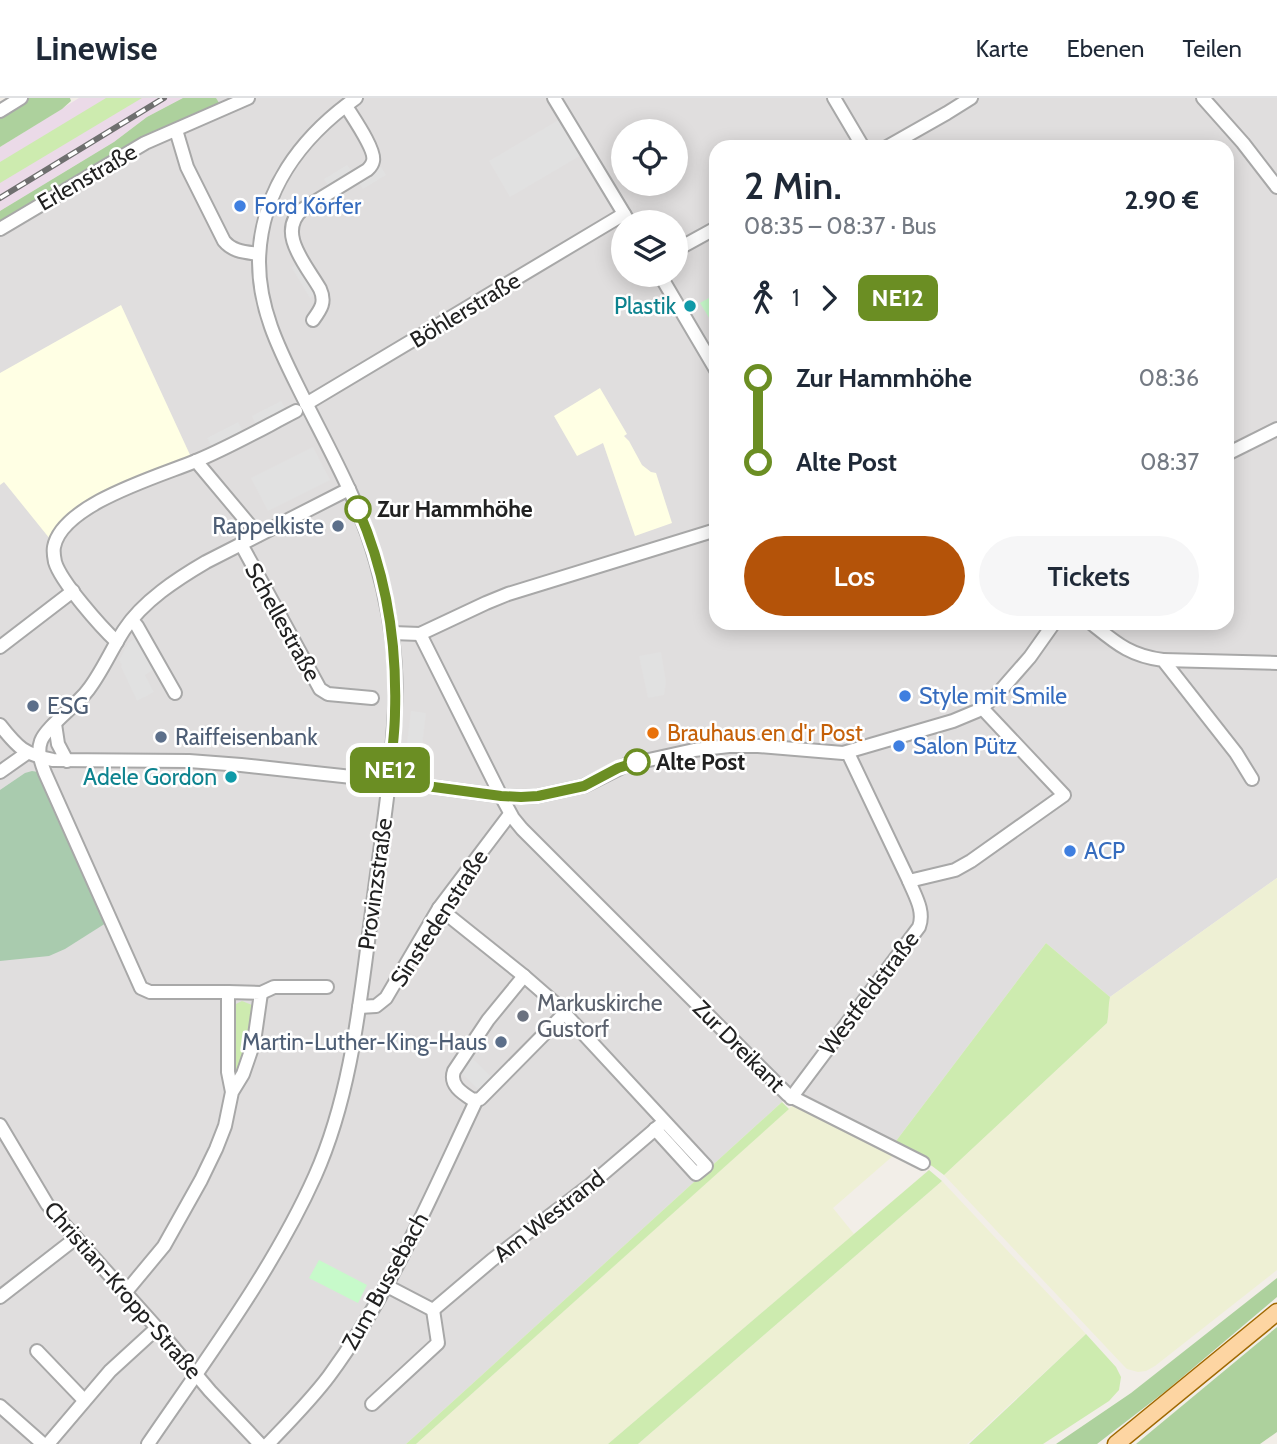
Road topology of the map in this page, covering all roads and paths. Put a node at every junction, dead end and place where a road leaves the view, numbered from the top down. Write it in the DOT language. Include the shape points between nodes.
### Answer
graph roads {
  1 [pos="21,98"];
  2 [pos="248,98"];
  3 [pos="554,98"];
  4 [pos="834,98"];
  5 [pos="971,98"];
  6 [pos="1203,98"];
  7 [pos="351,102"];
  8 [pos="0,111"];
  9 [pos="176,130"];
  10 [pos="859,140"];
  11 [pos="899,140"];
  12 [pos="1277,187"];
  13 [pos="621,210"];
  14 [pos="611,227"];
  15 [pos="0,229"];
  16 [pos="709,232"];
  17 [pos="688,243"];
  18 [pos="259,254"];
  19 [pos="667,287"];
  20 [pos="313,320"];
  21 [pos="709,358"];
  22 [pos="301,407"];
  23 [pos="1277,429"];
  24 [pos="1234,450"];
  25 [pos="196,461"];
  26 [pos="349,489"];
  27 [pos="709,532"];
  28 [pos="258,535"];
  29 [pos="241,544"];
  30 [pos="73,591"];
  31 [pos="132,620"];
  32 [pos="1049,630"];
  33 [pos="1100,630"];
  34 [pos="392,633"];
  35 [pos="420,634"];
  36 [pos="117,642"];
  37 [pos="0,647"];
  38 [pos="1163,660"];
  39 [pos="1277,663"];
  40 [pos="175,693"];
  41 [pos="372,698"];
  42 [pos="982,708"];
  43 [pos="55,724"];
  44 [pos="0,725"];
  45 [pos="848,752"];
  46 [pos="33,755"];
  47 [pos="67,761"];
  48 [pos="0,772"];
  49 [pos="1252,779"];
  50 [pos="389,781"];
  51 [pos="501,796"];
  52 [pos="510,814"];
  53 [pos="909,881"];
  54 [pos="439,908"];
  55 [pos="524,976"];
  56 [pos="327,987"];
  57 [pos="228,992"];
  58 [pos="261,993"];
  59 [pos="359,1007"];
  60 [pos="565,1013"];
  61 [pos="232,1092"];
  62 [pos="791,1098"];
  63 [pos="476,1101"];
  64 [pos="0,1125"];
  65 [pos="923,1163"];
  66 [pos="76,1238"];
  67 [pos="385,1285"];
  68 [pos="125,1293"];
  69 [pos="0,1297"];
  70 [pos="433,1310"];
  71 [pos="1277,1311"];
  72 [pos="156,1328"];
  73 [pos="37,1351"];
  74 [pos="196,1373"];
  75 [pos="85,1400"];
  76 [pos="372,1404"];
  77 [pos="0,1406"];
  78 [pos="46,1444"];
  79 [pos="148,1444"];
  80 [pos="260,1444"];
  81 [pos="268,1444"];
  82 [pos="1116,1444"];
  1 -- 8 [label="street"];
  2 -- 9 [label="street, Erlenstraße"];
  3 -- 13 [label="street"];
  4 -- 10 [label="street"];
  5 -- 11 [label="street"];
  6 -- 12 [label="street"];
  7 -- 18 [label="street, Provinzstraße" via="307,141 287,168 265,218"];
  7 -- 20 [label="street, Provinzstraße" via="372,151 371,167 303,209 291,232 323,297"];
  9 -- 15 [label="street, Erlenstraße" via="131,151"];
  9 -- 18 [label="street" via="187,167 224,241 236,250"];
  14 -- 22 [label="street, Böhlerstraße"];
  16 -- 17 [label="street"];
  18 -- 22 [label="street, Provinzstraße" via="268,319"];
  19 -- 21 [label="street"];
  22 -- 25 [label="street, Böhlerstraße"];
  22 -- 26 [label="street, Provinzstraße"];
  23 -- 24 [label="street"];
  25 -- 28 [label="street"];
  25 -- 30 [label="street, Böhlerstraße" via="103,500 66,525 57,538 54,556"];
  26 -- 28 [label="street, Schellestraße"];
  26 -- 34 [label="street, Provinzstraße" via="375,556"];
  27 -- 35 [label="street" via="508,594"];
  28 -- 29 [label="street, Schellestraße"];
  29 -- 31 [label="street, Schellestraße" via="187,573"];
  29 -- 41 [label="street, Schellestraße" via="320,689 328,694"];
  30 -- 36 [label="street, Böhlerstraße"];
  30 -- 37 [label="street"];
  31 -- 36 [label="street, Schellestraße"];
  31 -- 40 [label="street"];
  32 -- 42 [label="street" via="1020,670"];
  33 -- 38 [label="street" via="1128,651"];
  34 -- 35 [label="street"];
  34 -- 50 [label="street, Provinzstraße" via="396,713"];
  35 -- 51 [label="street"];
  36 -- 43 [label="street, Schellestraße" via="88,690"];
  38 -- 39 [label="street"];
  38 -- 49 [label="street" via="1237,752"];
  42 -- 45 [label="street"];
  42 -- 53 [label="street" via="1064,795 963,866"];
  43 -- 46 [label="street, Schellestraße"];
  43 -- 47 [label="street"];
  44 -- 46 [label="street" via="13,742"];
  45 -- 51 [label="street" via="715,747 626,765 584,786 538,796"];
  45 -- 53 [label="street, Westfeldstraße"];
  46 -- 47 [label="street"];
  46 -- 48 [label="street"];
  46 -- 57 [label="street" via="142,989"];
  47 -- 50 [label="street" via="189,761"];
  50 -- 51 [label="street"];
  50 -- 59 [label="street, Provinzstraße"];
  51 -- 52 [label="street, Zur Dreikant"];
  52 -- 54 [label="street, Sinstedenstraße"];
  52 -- 62 [label="street, Zur Dreikant"];
  53 -- 62 [label="street, Westfeldstraße" via="922,913 919,927"];
  54 -- 55 [label="street"];
  54 -- 59 [label="street, Sinstedenstraße" via="385,1000 374,1007"];
  55 -- 60 [label="street"];
  55 -- 63 [label="street" via="453,1073 455,1086"];
  56 -- 58 [label="street" via="274,987"];
  57 -- 58 [label="street"];
  57 -- 61 [label="street"];
  58 -- 61 [label="street" via="254,1042"];
  59 -- 74 [label="street, Provinzstraße" via="338,1108 314,1177 255,1286"];
  60 -- 63 [label="street"];
  60 -- 70 [label="street, Am Westrand" via="660,1125"];
  61 -- 68 [label="street" via="225,1126 201,1181 164,1246"];
  62 -- 65 [label="street, Zur Dreikant"];
  63 -- 67 [label="street, Zum Bussebach"];
  64 -- 66 [label="street, Christian-Kropp-Straße" via="47,1204"];
  66 -- 68 [label="street, Christian-Kropp-Straße"];
  66 -- 69 [label="street"];
  67 -- 70 [label="street"];
  67 -- 81 [label="street, Zum Bussebach" via="328,1377"];
  68 -- 72 [label="street, Christian-Kropp-Straße"];
  70 -- 76 [label="street" via="438,1343"];
  71 -- 82 [label="main road"];
  72 -- 74 [label="street, Christian-Kropp-Straße"];
  72 -- 75 [label="street"];
  73 -- 75 [label="street"];
  74 -- 79 [label="street, Provinzstraße"];
  74 -- 80 [label="street, Christian-Kropp-Straße"];
  75 -- 78 [label="street"];
  77 -- 78 [label="street"];
}
